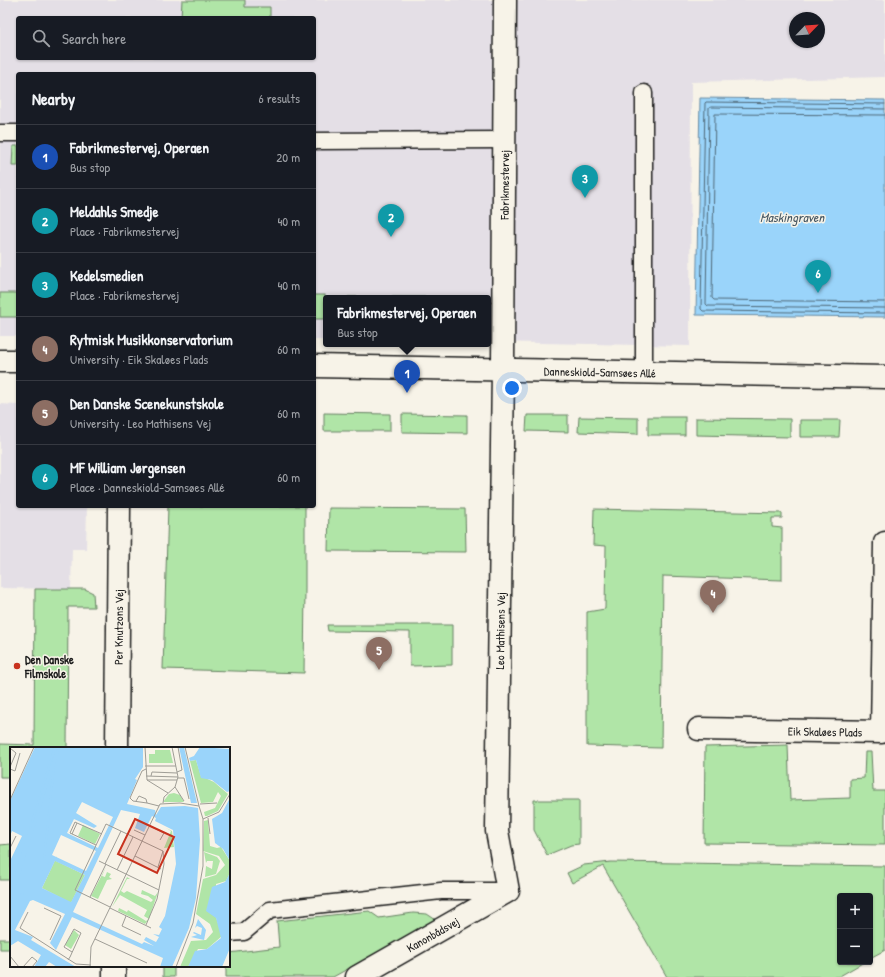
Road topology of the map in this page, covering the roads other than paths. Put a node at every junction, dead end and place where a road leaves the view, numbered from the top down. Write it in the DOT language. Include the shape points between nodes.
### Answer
graph roads {
  1 [pos="505,0"];
  2 [pos="644,93"];
  3 [pos="0,133"];
  4 [pos="16,133"];
  5 [pos="316,140"];
  6 [pos="504,140"];
  7 [pos="0,361"];
  8 [pos="16,362"];
  9 [pos="316,366"];
  10 [pos="502,369"];
  11 [pos="644,372"];
  12 [pos="885,377"];
  13 [pos="119,508"];
  14 [pos="885,543"];
  15 [pos="699,729"];
  16 [pos="117,747"];
  17 [pos="508,891"];
  18 [pos="230,933"];
  19 [pos="357,977"];
  1 -- 6 [label="street, Fabrikmestervej"];
  2 -- 11 [label="lane"];
  3 -- 4 [label="lane"];
  5 -- 6 [label="lane"];
  6 -- 10 [label="street, Fabrikmestervej"];
  7 -- 8 [label="street"];
  9 -- 10 [label="street, Danneskiold-Samsøes Allé"];
  10 -- 11 [label="street, Danneskiold-Samsøes Allé"];
  10 -- 17 [label="street, Leo Mathisens Vej" via="497,831"];
  11 -- 12 [label="street, Danneskiold-Samsøes Allé"];
  13 -- 16 [label="street, Per Knutzons Vej"];
  14 -- 15 [label="street, Eik Skaløes Plads" via="882,732"];
  17 -- 18 [label="lane" via="441,891 270,910 244,932"];
  17 -- 19 [label="street, Kanonbådsvej"];
}
